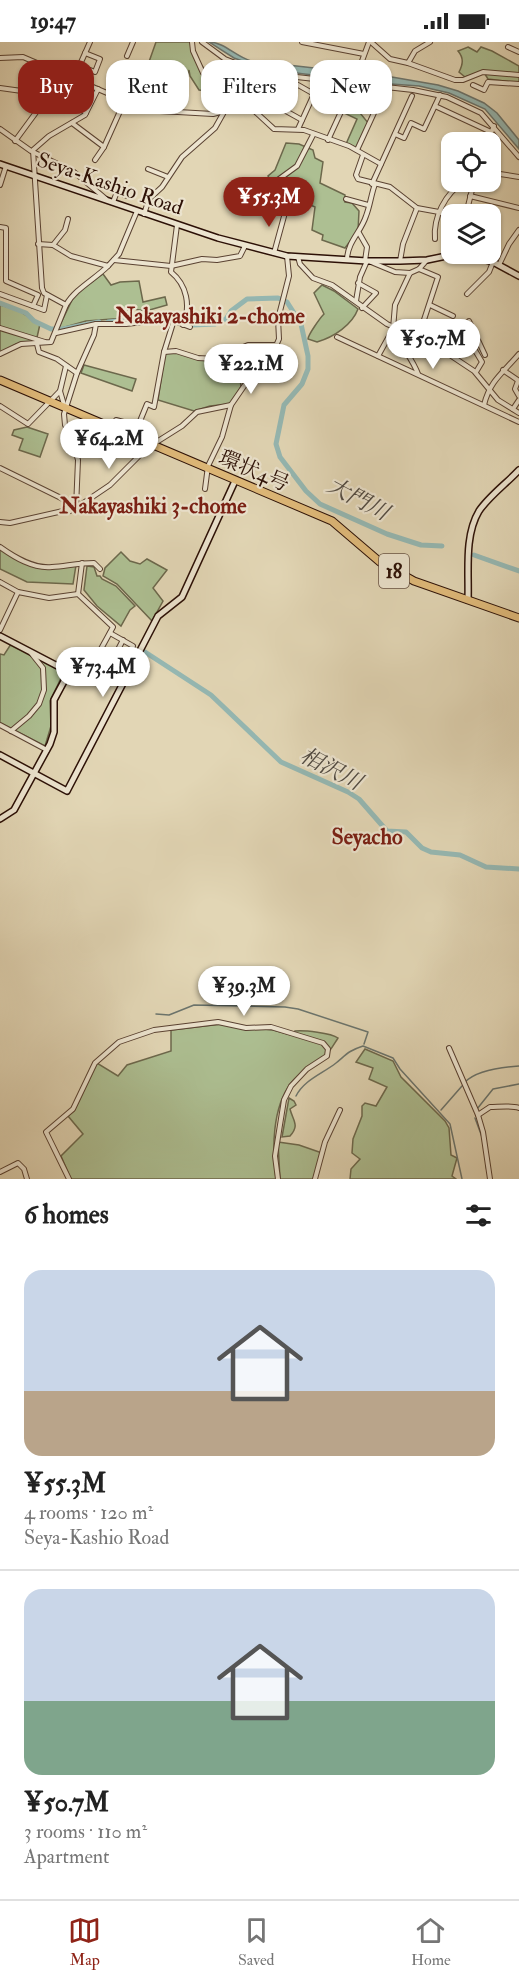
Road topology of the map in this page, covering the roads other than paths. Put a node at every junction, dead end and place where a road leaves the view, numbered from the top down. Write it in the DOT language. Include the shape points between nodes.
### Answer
graph roads {
  1 [pos="90,42"];
  2 [pos="133,42"];
  3 [pos="192,42"];
  4 [pos="202,42"];
  5 [pos="302,42"];
  6 [pos="370,42"];
  7 [pos="430,42"];
  8 [pos="508,47"];
  9 [pos="519,52"];
  10 [pos="85,53"];
  11 [pos="364,54"];
  12 [pos="128,56"];
  13 [pos="0,58"];
  14 [pos="30,60"];
  15 [pos="82,60"];
  16 [pos="362,60"];
  17 [pos="408,63"];
  18 [pos="201,69"];
  19 [pos="94,72"];
  20 [pos="519,75"];
  21 [pos="310,79"];
  22 [pos="519,84"];
  23 [pos="473,85"];
  24 [pos="94,87"];
  25 [pos="0,88"];
  26 [pos="392,88"];
  27 [pos="98,89"];
  28 [pos="405,89"];
  29 [pos="392,90"];
  30 [pos="18,91"];
  31 [pos="106,92"];
  32 [pos="440,95"];
  33 [pos="412,96"];
  34 [pos="94,97"];
  35 [pos="310,103"];
  36 [pos="435,106"];
  37 [pos="35,114"];
  38 [pos="85,114"];
  39 [pos="119,114"];
  40 [pos="222,114"];
  41 [pos="256,114"];
  42 [pos="292,114"];
  43 [pos="340,114"];
  44 [pos="374,114"];
  45 [pos="302,120"];
  46 [pos="72,123"];
  47 [pos="494,126"];
  48 [pos="0,129"];
  49 [pos="298,129"];
  50 [pos="491,132"];
  51 [pos="395,134"];
  52 [pos="313,135"];
  53 [pos="328,140"];
  54 [pos="15,141"];
  55 [pos="104,147"];
  56 [pos="357,150"];
  57 [pos="33,152"];
  58 [pos="363,155"];
  59 [pos="519,156"];
  60 [pos="95,160"];
  61 [pos="381,164"];
  62 [pos="3,165"];
  63 [pos="148,169"];
  64 [pos="501,174"];
  65 [pos="36,176"];
  66 [pos="168,177"];
  67 [pos="519,177"];
  68 [pos="373,184"];
  69 [pos="0,185"];
  70 [pos="453,192"];
  71 [pos="471,192"];
  72 [pos="470,196"];
  73 [pos="124,197"];
  74 [pos="106,199"];
  75 [pos="346,199"];
  76 [pos="113,202"];
  77 [pos="468,204"];
  78 [pos="368,206"];
  79 [pos="519,207"];
  80 [pos="417,208"];
  81 [pos="137,211"];
  82 [pos="439,212"];
  83 [pos="144,214"];
  84 [pos="68,219"];
  85 [pos="177,225"];
  86 [pos="0,227"];
  87 [pos="519,230"];
  88 [pos="359,233"];
  89 [pos="435,239"];
  90 [pos="38,244"];
  91 [pos="53,245"];
  92 [pos="245,246"];
  93 [pos="274,253"];
  94 [pos="287,256"];
  95 [pos="501,256"];
  96 [pos="298,257"];
  97 [pos="441,257"];
  98 [pos="347,259"];
  99 [pos="114,260"];
  100 [pos="427,260"];
  101 [pos="368,261"];
  102 [pos="400,261"];
  103 [pos="495,264"];
  104 [pos="498,264"];
  105 [pos="108,266"];
  106 [pos="171,266"];
  107 [pos="419,269"];
  108 [pos="410,273"];
  109 [pos="519,276"];
  110 [pos="0,281"];
  111 [pos="6,281"];
  112 [pos="358,283"];
  113 [pos="0,294"];
  114 [pos="467,294"];
  115 [pos="47,295"];
  116 [pos="356,301"];
  117 [pos="66,304"];
  118 [pos="430,305"];
  119 [pos="33,306"];
  120 [pos="362,308"];
  121 [pos="453,316"];
  122 [pos="174,320"];
  123 [pos="469,321"];
  124 [pos="184,323"];
  125 [pos="96,324"];
  126 [pos="190,327"];
  127 [pos="394,327"];
  128 [pos="0,328"];
  129 [pos="56,330"];
  130 [pos="451,335"];
  131 [pos="337,337"];
  132 [pos="418,338"];
  133 [pos="470,342"];
  134 [pos="46,343"];
  135 [pos="37,344"];
  136 [pos="277,345"];
  137 [pos="443,350"];
  138 [pos="164,352"];
  139 [pos="0,354"];
  140 [pos="519,354"];
  141 [pos="485,355"];
  142 [pos="378,356"];
  143 [pos="66,366"];
  144 [pos="502,370"];
  145 [pos="476,372"];
  146 [pos="77,373"];
  147 [pos="418,375"];
  148 [pos="0,380"];
  149 [pos="519,381"];
  150 [pos="489,389"];
  151 [pos="60,391"];
  152 [pos="519,398"];
  153 [pos="49,402"];
  154 [pos="231,405"];
  155 [pos="484,405"];
  156 [pos="0,406"];
  157 [pos="66,408"];
  158 [pos="513,409"];
  159 [pos="519,413"];
  160 [pos="519,422"];
  161 [pos="112,428"];
  162 [pos="151,445"];
  163 [pos="0,468"];
  164 [pos="208,470"];
  165 [pos="519,470"];
  166 [pos="235,481"];
  167 [pos="205,489"];
  168 [pos="76,508"];
  169 [pos="70,511"];
  170 [pos="0,522"];
  171 [pos="0,547"];
  172 [pos="82,563"];
  173 [pos="100,569"];
  174 [pos="0,582"];
  175 [pos="18,592"];
  176 [pos="78,594"];
  177 [pos="468,600"];
  178 [pos="519,618"];
  179 [pos="0,630"];
  180 [pos="110,633"];
  181 [pos="0,636"];
  182 [pos="123,640"];
  183 [pos="29,650"];
  184 [pos="99,654"];
  185 [pos="112,661"];
  186 [pos="69,672"];
  187 [pos="0,725"];
  188 [pos="11,731"];
  189 [pos="47,750"];
  190 [pos="0,755"];
  191 [pos="34,774"];
  192 [pos="0,819"];
  193 [pos="449,1048"];
  194 [pos="519,1108"];
  195 [pos="340,1110"];
  196 [pos="478,1115"];
  197 [pos="0,1172"];
  198 [pos="27,1179"];
  199 [pos="69,1179"];
  200 [pos="279,1179"];
  201 [pos="315,1179"];
  202 [pos="490,1179"];
  1 -- 10 [label="street"];
  2 -- 12 [label="street"];
  3 -- 18 [label="street"];
  4 -- 21 [label="street" via="225,59 250,70"];
  5 -- 11 [label="street"];
  6 -- 11 [label="street"];
  6 -- 17 [label="street" via="390,59"];
  7 -- 17 [label="street" via="415,51"];
  8 -- 9 [label="street"];
  10 -- 15 [label="street"];
  10 -- 19 [label="street" via="100,59"];
  11 -- 16 [label="street"];
  13 -- 14 [label="street"];
  17 -- 20 [label="street" via="458,81 483,72"];
  22 -- 23 [label="street" via="489,82 484,90"];
  24 -- 27 [label="street"];
  25 -- 30 [label="street"];
  26 -- 28 [label="street"];
  27 -- 31 [label="street"];
  27 -- 34 [label="street"];
  28 -- 29 [label="street"];
  28 -- 32 [label="street"];
  32 -- 36 [label="street"];
  32 -- 47 [label="street" via="477,110"];
  33 -- 51 [label="street"];
  35 -- 45 [label="street"];
  36 -- 50 [label="street"];
  36 -- 51 [label="street" via="424,129 411,123 404,138"];
  37 -- 54 [label="street"];
  38 -- 46 [label="street"];
  39 -- 55 [label="street"];
  40 -- 66 [label="street" via="215,128 182,157"];
  41 -- 49 [label="street" via="274,129"];
  42 -- 45 [label="street"];
  43 -- 53 [label="street"];
  44 -- 56 [label="street"];
  45 -- 49 [label="street"];
  46 -- 55 [label="street"];
  46 -- 57 [label="street" via="38,144"];
  47 -- 50 [label="street"];
  47 -- 59 [label="street"];
  48 -- 54 [label="street"];
  49 -- 52 [label="street"];
  51 -- 61 [label="street"];
  52 -- 53 [label="street"];
  52 -- 93 [label="street" via="297,166 275,182 299,198 286,209"];
  53 -- 56 [label="street"];
  54 -- 57 [label="street"];
  55 -- 60 [label="street"];
  56 -- 58 [label="street"];
  57 -- 65 [label="street"];
  57 -- 74 [label="street" via="70,169"];
  58 -- 61 [label="street"];
  58 -- 68 [label="street" via="357,177"];
  61 -- 68 [label="street"];
  62 -- 65 [label="street, Seya-Kashio Road"];
  62 -- 69 [label="street"];
  63 -- 66 [label="street"];
  64 -- 67 [label="street"];
  65 -- 74 [label="street, Seya-Kashio Road"];
  65 -- 90 [label="street"];
  66 -- 83 [label="street" via="149,199"];
  68 -- 78 [label="street"];
  68 -- 80 [label="street" via="390,187"];
  70 -- 82 [label="street"];
  71 -- 72 [label="street"];
  72 -- 77 [label="street"];
  72 -- 79 [label="street"];
  73 -- 76 [label="street" via="117,192"];
  74 -- 76 [label="street, Seya-Kashio Road"];
  75 -- 78 [label="street"];
  76 -- 81 [label="street, Seya-Kashio Road"];
  78 -- 88 [label="street"];
  80 -- 82 [label="street"];
  80 -- 102 [label="street"];
  81 -- 83 [label="street, Seya-Kashio Road"];
  81 -- 99 [label="street"];
  82 -- 89 [label="street"];
  83 -- 85 [label="street, Seya-Kashio Road"];
  84 -- 91 [label="street"];
  85 -- 92 [label="street, Seya-Kashio Road"];
  85 -- 106 [label="street"];
  86 -- 111 [label="street" via="6,228"];
  87 -- 95 [label="street"];
  88 -- 98 [label="street" via="352,240"];
  88 -- 101 [label="street" via="367,247"];
  90 -- 91 [label="street"];
  90 -- 115 [label="street" via="42,288"];
  91 -- 105 [label="street" via="71,256"];
  92 -- 93 [label="street, Seya-Kashio Road"];
  92 -- 106 [label="street" via="240,256"];
  93 -- 94 [label="street, Seya-Kashio Road"];
  94 -- 96 [label="street, Seya-Kashio Road"];
  94 -- 136 [label="street" via="290,276 278,319"];
  96 -- 98 [label="street, Seya-Kashio Road"];
  96 -- 116 [label="street" via="309,275"];
  97 -- 100 [label="street, Seya-Kashio Road"];
  98 -- 101 [label="street, Seya-Kashio Road"];
  99 -- 105 [label="street"];
  99 -- 106 [label="street"];
  100 -- 102 [label="street, Seya-Kashio Road"];
  100 -- 107 [label="street"];
  101 -- 102 [label="street, Seya-Kashio Road"];
  101 -- 108 [label="street" via="395,272"];
  101 -- 112 [label="street"];
  103 -- 114 [label="street"];
  104 -- 109 [label="street"];
  105 -- 117 [label="street"];
  106 -- 124 [label="street" via="171,272 184,288 188,307"];
  107 -- 108 [label="street"];
  107 -- 118 [label="street" via="438,277"];
  108 -- 127 [label="street" via="395,305"];
  110 -- 111 [label="street"];
  111 -- 119 [label="street" via="38,295"];
  112 -- 116 [label="street"];
  112 -- 120 [label="street" via="376,293"];
  113 -- 119 [label="street"];
  115 -- 117 [label="street"];
  115 -- 119 [label="street" via="44,310"];
  116 -- 120 [label="street"];
  117 -- 129 [label="street"];
  118 -- 121 [label="street"];
  118 -- 132 [label="street"];
  120 -- 127 [label="street"];
  122 -- 124 [label="street"];
  122 -- 125 [label="street"];
  122 -- 138 [label="street"];
  123 -- 141 [label="street"];
  124 -- 126 [label="street"];
  125 -- 129 [label="street"];
  125 -- 146 [label="street"];
  127 -- 132 [label="street"];
  127 -- 142 [label="street"];
  127 -- 147 [label="street"];
  128 -- 134 [label="street"];
  129 -- 134 [label="street" via="51,342"];
  130 -- 137 [label="street"];
  131 -- 142 [label="street"];
  132 -- 137 [label="street"];
  133 -- 145 [label="street" via="483,363"];
  134 -- 135 [label="street"];
  135 -- 139 [label="street" via="13,347"];
  135 -- 143 [label="street" via="39,352"];
  136 -- 138 [label="street" via="248,345 215,359"];
  136 -- 154 [label="street"];
  137 -- 145 [label="street"];
  138 -- 161 [label="street" via="154,407 147,404 138,426 116,420"];
  140 -- 144 [label="street"];
  142 -- 147 [label="street"];
  143 -- 146 [label="street"];
  143 -- 151 [label="street"];
  144 -- 149 [label="street"];
  144 -- 150 [label="street"];
  145 -- 150 [label="street"];
  146 -- 157 [label="street"];
  147 -- 155 [label="street"];
  148 -- 153 [label="main road, 環状4号 / 18"];
  149 -- 152 [label="street" via="514,389"];
  150 -- 155 [label="street"];
  150 -- 158 [label="street"];
  151 -- 153 [label="street"];
  151 -- 157 [label="street"];
  152 -- 158 [label="street"];
  153 -- 156 [label="street" via="28,424"];
  153 -- 157 [label="main road, 環状4号 / 18"];
  154 -- 162 [label="street" via="200,410"];
  154 -- 164 [label="street"];
  155 -- 160 [label="street"];
  157 -- 161 [label="main road, 環状4号 / 18"];
  157 -- 168 [label="street" via="64,425 78,460"];
  158 -- 159 [label="street"];
  161 -- 162 [label="main road, 環状4号 / 18"];
  162 -- 164 [label="main road, 環状4号 / 18"];
  162 -- 168 [label="street" via="110,485"];
  163 -- 169 [label="street" via="63,499"];
  164 -- 166 [label="main road, 環状4号 / 18"];
  164 -- 167 [label="street"];
  165 -- 177 [label="street" via="481,509 474,523"];
  166 -- 177 [label="main road, 環状4号 / 18" via="332,521 400,575"];
  166 -- 191 [label="street" via="182,597 158,616 67,791"];
  168 -- 169 [label="street"];
  169 -- 170 [label="street"];
  171 -- 172 [label="street" via="33,565"];
  172 -- 173 [label="street" via="93,563"];
  172 -- 176 [label="street"];
  174 -- 175 [label="street"];
  175 -- 176 [label="street" via="52,598"];
  175 -- 179 [label="street"];
  176 -- 180 [label="street" via="112,627"];
  177 -- 178 [label="main road, 環状4号 / 18"];
  180 -- 182 [label="street"];
  180 -- 184 [label="street"];
  181 -- 183 [label="street"];
  182 -- 185 [label="street"];
  182 -- 185 [label="street" via="133,646 122,667"];
  183 -- 186 [label="street"];
  183 -- 188 [label="street" via="43,668 44,690 39,704"];
  184 -- 185 [label="street"];
  184 -- 186 [label="street" via="85,678"];
  186 -- 189 [label="street" via="54,700 54,732"];
  187 -- 188 [label="street"];
  188 -- 189 [label="street"];
  189 -- 191 [label="street"];
  190 -- 191 [label="street"];
  191 -- 192 [label="street" via="14,810"];
  193 -- 196 [label="street"];
  194 -- 196 [label="street" via="490,1107"];
  195 -- 201 [label="street" via="325,1142"];
  196 -- 202 [label="street"];
  197 -- 198 [label="street" via="18,1163"];
  199 -- 200 [label="street" via="46,1132 73,1109 94,1063 119,1042 154,1030 218,1022 271,1027 323,1043 328,1049 327,1056 293,1083 284,1100 275,1156"];
}
